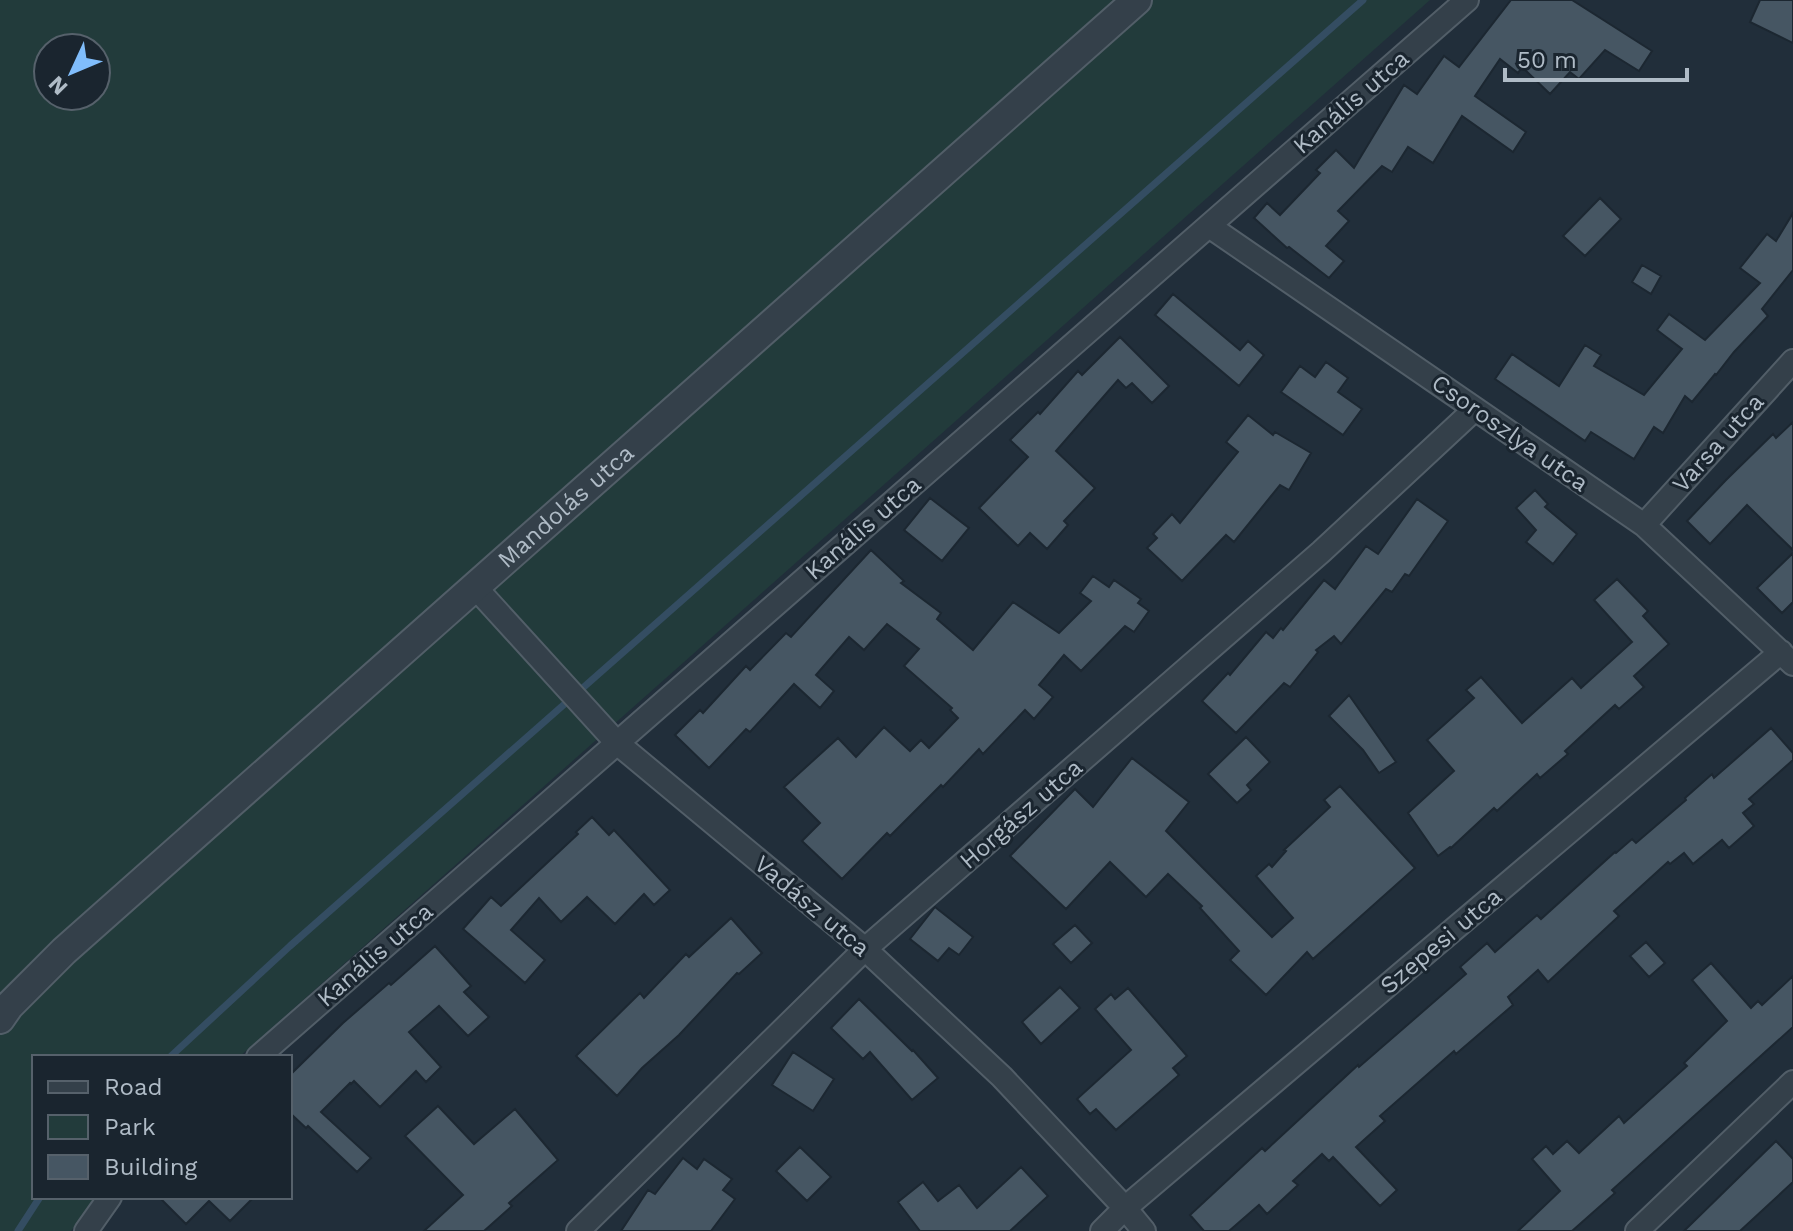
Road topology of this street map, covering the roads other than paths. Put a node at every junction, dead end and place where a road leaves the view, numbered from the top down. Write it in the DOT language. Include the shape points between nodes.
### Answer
graph roads {
  1 [pos="1137,0"];
  2 [pos="1467,0"];
  3 [pos="1209,226"];
  4 [pos="1793,361"];
  5 [pos="1475,409"];
  6 [pos="1644,525"];
  7 [pos="475,587"];
  8 [pos="1787,658"];
  9 [pos="617,743"];
  10 [pos="865,949"];
  11 [pos="0,1019"];
  12 [pos="260,1055"];
  13 [pos="1793,1082"];
  14 [pos="109,1199"];
  15 [pos="1125,1208"];
  16 [pos="86,1231"];
  17 [pos="578,1231"];
  18 [pos="1102,1231"];
  19 [pos="1144,1231"];
  20 [pos="1637,1231"];
  1 -- 7 [label="street, Mandolás utca"];
  2 -- 3 [label="street, Kanális utca"];
  3 -- 5 [label="street, Csoroszlya utca"];
  3 -- 9 [label="street, Kanális utca"];
  4 -- 6 [label="street, Varsa utca"];
  5 -- 6 [label="street, Csoroszlya utca"];
  5 -- 10 [label="street, Horgász utca" via="1321,552"];
  6 -- 8 [label="street, Csoroszlya utca"];
  7 -- 9 [label="street, Vadász utca"];
  7 -- 11 [label="street, Mandolás utca" via="64,951"];
  8 -- 15 [label="street, Szepesi utca"];
  9 -- 10 [label="street, Vadász utca"];
  9 -- 12 [label="street, Kanális utca"];
  10 -- 15 [label="street, Vadász utca" via="1002,1077"];
  10 -- 17 [label="street, Horgász utca"];
  13 -- 20 [label="street"];
  14 -- 16 [label="street"];
  15 -- 18 [label="street, Szepesi utca"];
  15 -- 19 [label="street, Vadász utca"];
}
